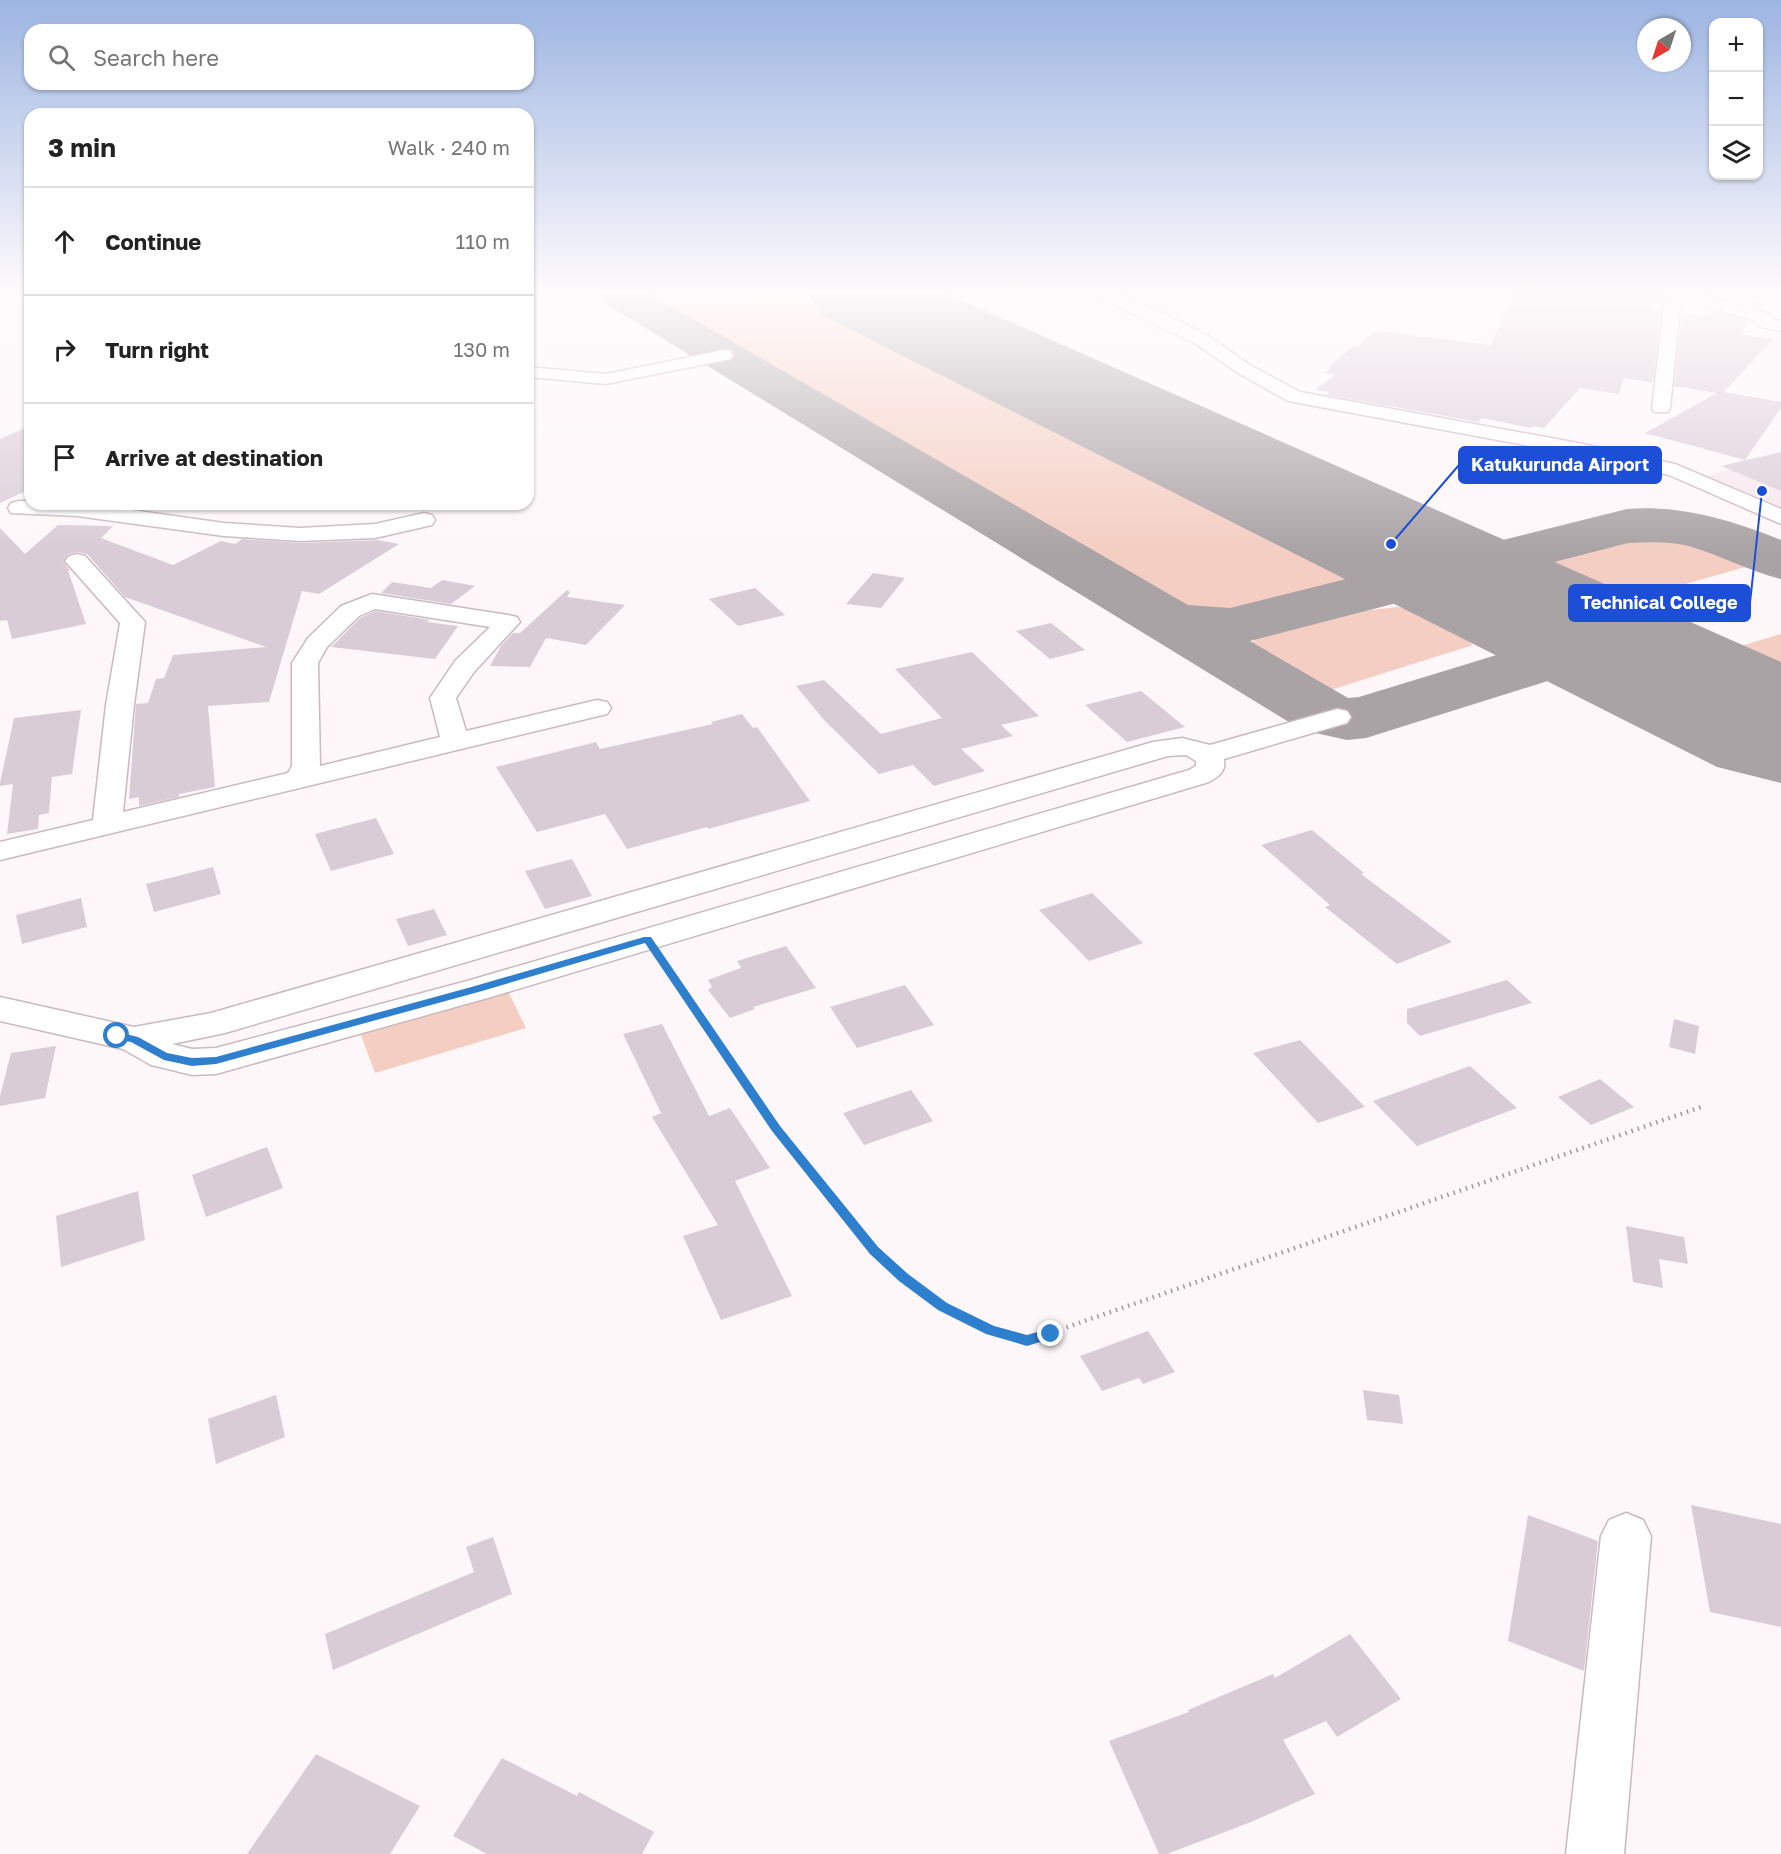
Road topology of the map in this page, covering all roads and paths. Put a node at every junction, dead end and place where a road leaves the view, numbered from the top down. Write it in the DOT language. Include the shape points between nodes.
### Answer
graph roads {
  1 [pos="1263,380"];
  2 [pos="1664,380"];
  3 [pos="1661,408"];
  4 [pos="82,510"];
  5 [pos="1781,517"];
  6 [pos="424,520"];
  7 [pos="77,561"];
  8 [pos="597,708"];
  9 [pos="1337,717"];
  10 [pos="456,743"];
  11 [pos="1207,755"];
  12 [pos="299,781"];
  13 [pos="106,826"];
  14 [pos="0,851"];
  15 [pos="647,939"];
  16 [pos="0,1009"];
  17 [pos="134,1039"];
  18 [pos="1701,1107"];
  19 [pos="1626,1536"];
  20 [pos="1595,1854"];
  1 -- 5 [label="street" via="1295,397 1675,470"];
  2 -- 3 [label="street"];
  4 -- 6 [label="street" via="176,524 297,533 376,531"];
  7 -- 13 [label="street" via="133,622"];
  8 -- 10 [label="street"];
  9 -- 11 [label="street"];
  10 -- 12 [label="street"];
  10 -- 12 [label="street" via="443,698 464,667 508,622 372,601 350,611 317,643 305,663 306,766"];
  11 -- 15 [label="street" via="1212,764 1199,776"];
  11 -- 17 [label="street" via="1182,746 1163,748 212,1025"];
  12 -- 13 [label="street"];
  13 -- 14 [label="street"];
  15 -- 17 [label="street" via="216,1061 192,1062 164,1056"];
  15 -- 18 [label="path" via="776,1129 874,1250 943,1306 991,1331 1027,1341"];
  16 -- 17 [label="street"];
  19 -- 20 [label="street"];
}
